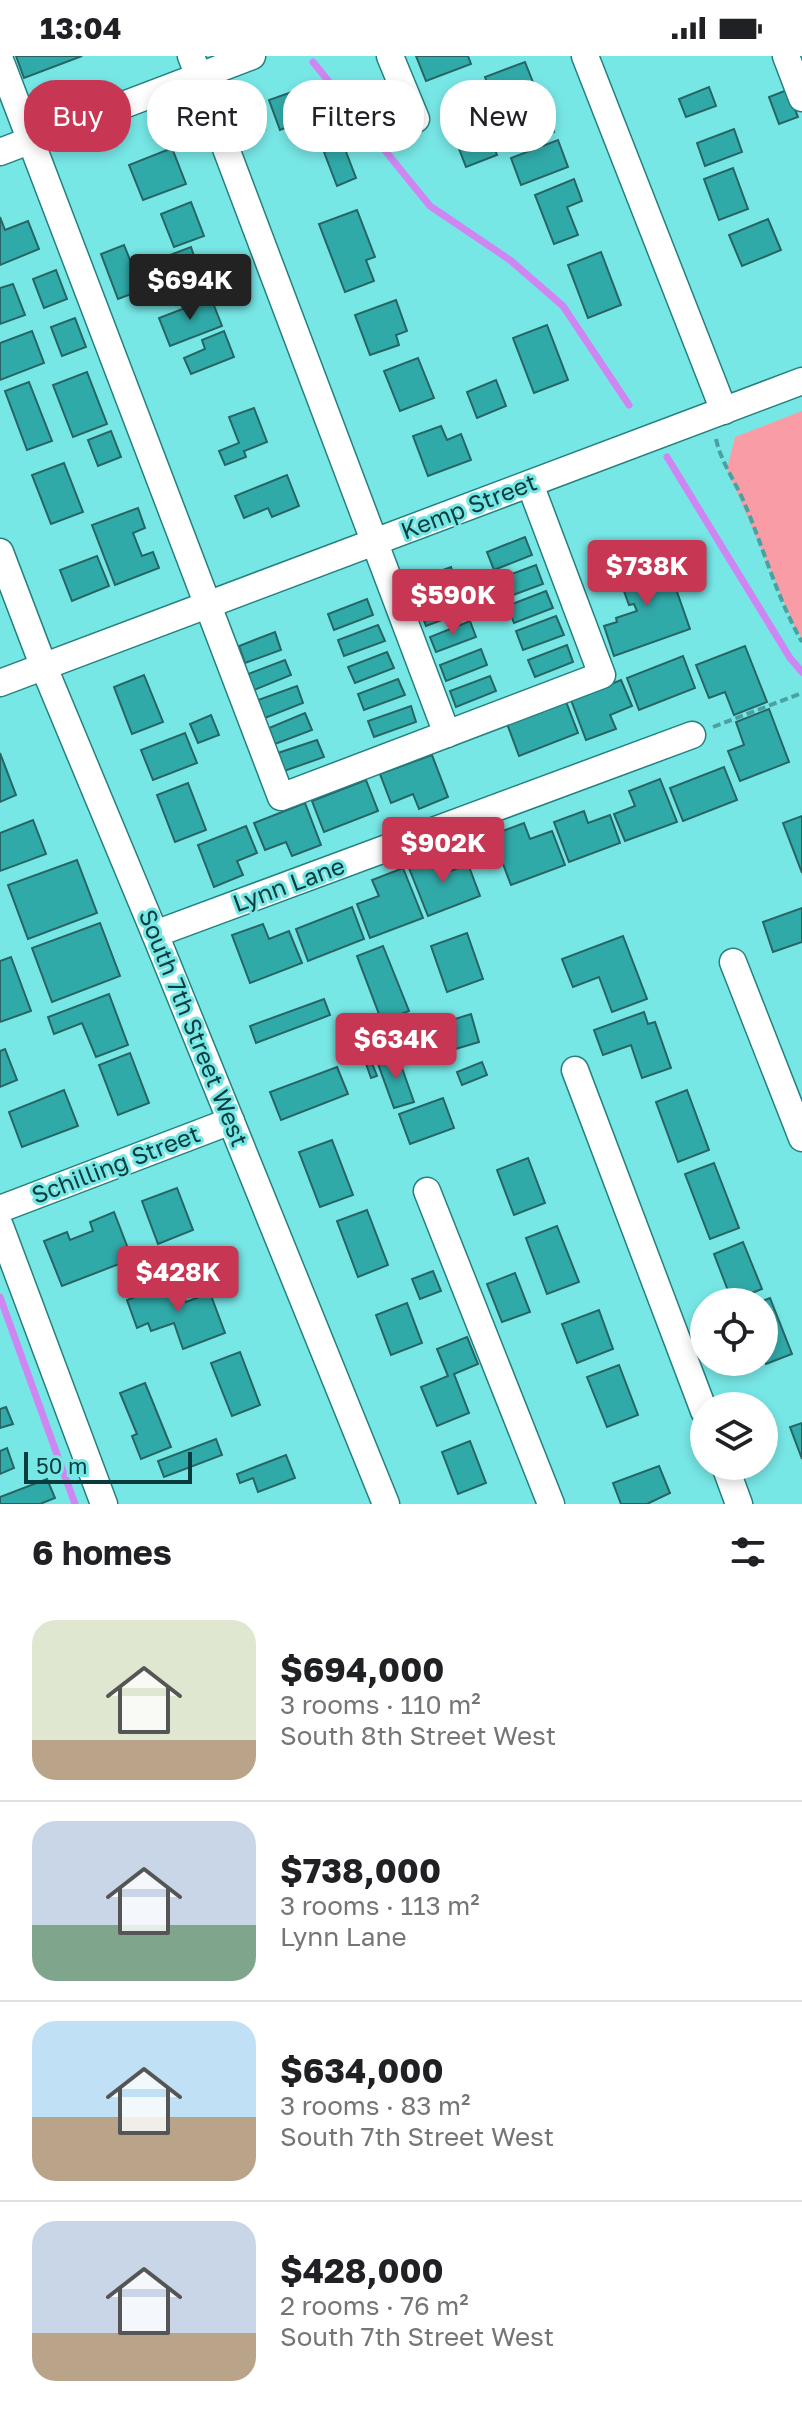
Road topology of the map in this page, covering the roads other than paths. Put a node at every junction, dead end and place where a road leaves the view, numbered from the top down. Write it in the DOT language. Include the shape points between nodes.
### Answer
graph roads {
  1 [pos="252,56"];
  2 [pos="390,56"];
  3 [pos="585,56"];
  4 [pos="786,56"];
  5 [pos="0,60"];
  6 [pos="195,66"];
  7 [pos="400,80"];
  8 [pos="131,95"];
  9 [pos="802,98"];
  10 [pos="24,126"];
  11 [pos="24,142"];
  12 [pos="0,152"];
  13 [pos="34,152"];
  14 [pos="802,381"];
  15 [pos="719,422"];
  16 [pos="530,484"];
  17 [pos="374,543"];
  18 [pos="0,552"];
  19 [pos="209,604"];
  20 [pos="43,665"];
  21 [pos="0,683"];
  22 [pos="447,734"];
  23 [pos="692,735"];
  24 [pos="155,934"];
  25 [pos="733,962"];
  26 [pos="575,1070"];
  27 [pos="231,1121"];
  28 [pos="802,1138"];
  29 [pos="427,1191"];
  30 [pos="0,1209"];
  31 [pos="0,1226"];
  32 [pos="697,1392"];
  33 [pos="730,1480"];
  34 [pos="104,1504"];
  35 [pos="386,1504"];
  36 [pos="551,1504"];
  37 [pos="739,1504"];
  1 -- 6 [label="street"];
  2 -- 7 [label="street"];
  3 -- 15 [label="street"];
  4 -- 9 [label="street"];
  5 -- 10 [label="street"];
  6 -- 8 [label="street"];
  6 -- 17 [label="street"];
  11 -- 12 [label="street"];
  13 -- 19 [label="street"];
  14 -- 15 [label="street, Kemp Street"];
  15 -- 16 [label="street, Kemp Street"];
  16 -- 17 [label="street, Kemp Street"];
  16 -- 22 [label="street" via="602,675"];
  17 -- 19 [label="street, Kemp Street"];
  17 -- 22 [label="street"];
  18 -- 20 [label="street, South 7th Street West"];
  19 -- 20 [label="street, Kemp Street"];
  19 -- 22 [label="street" via="281,797"];
  20 -- 21 [label="street, Kemp Street"];
  20 -- 24 [label="street, South 7th Street West"];
  23 -- 24 [label="street, Lynn Lane"];
  24 -- 27 [label="street, South 7th Street West"];
  25 -- 28 [label="street"];
  26 -- 32 [label="street"];
  27 -- 30 [label="street, Schilling Street"];
  27 -- 35 [label="street, South 7th Street West"];
  29 -- 36 [label="street"];
  31 -- 34 [label="street"];
  33 -- 37 [label="street"];
}
